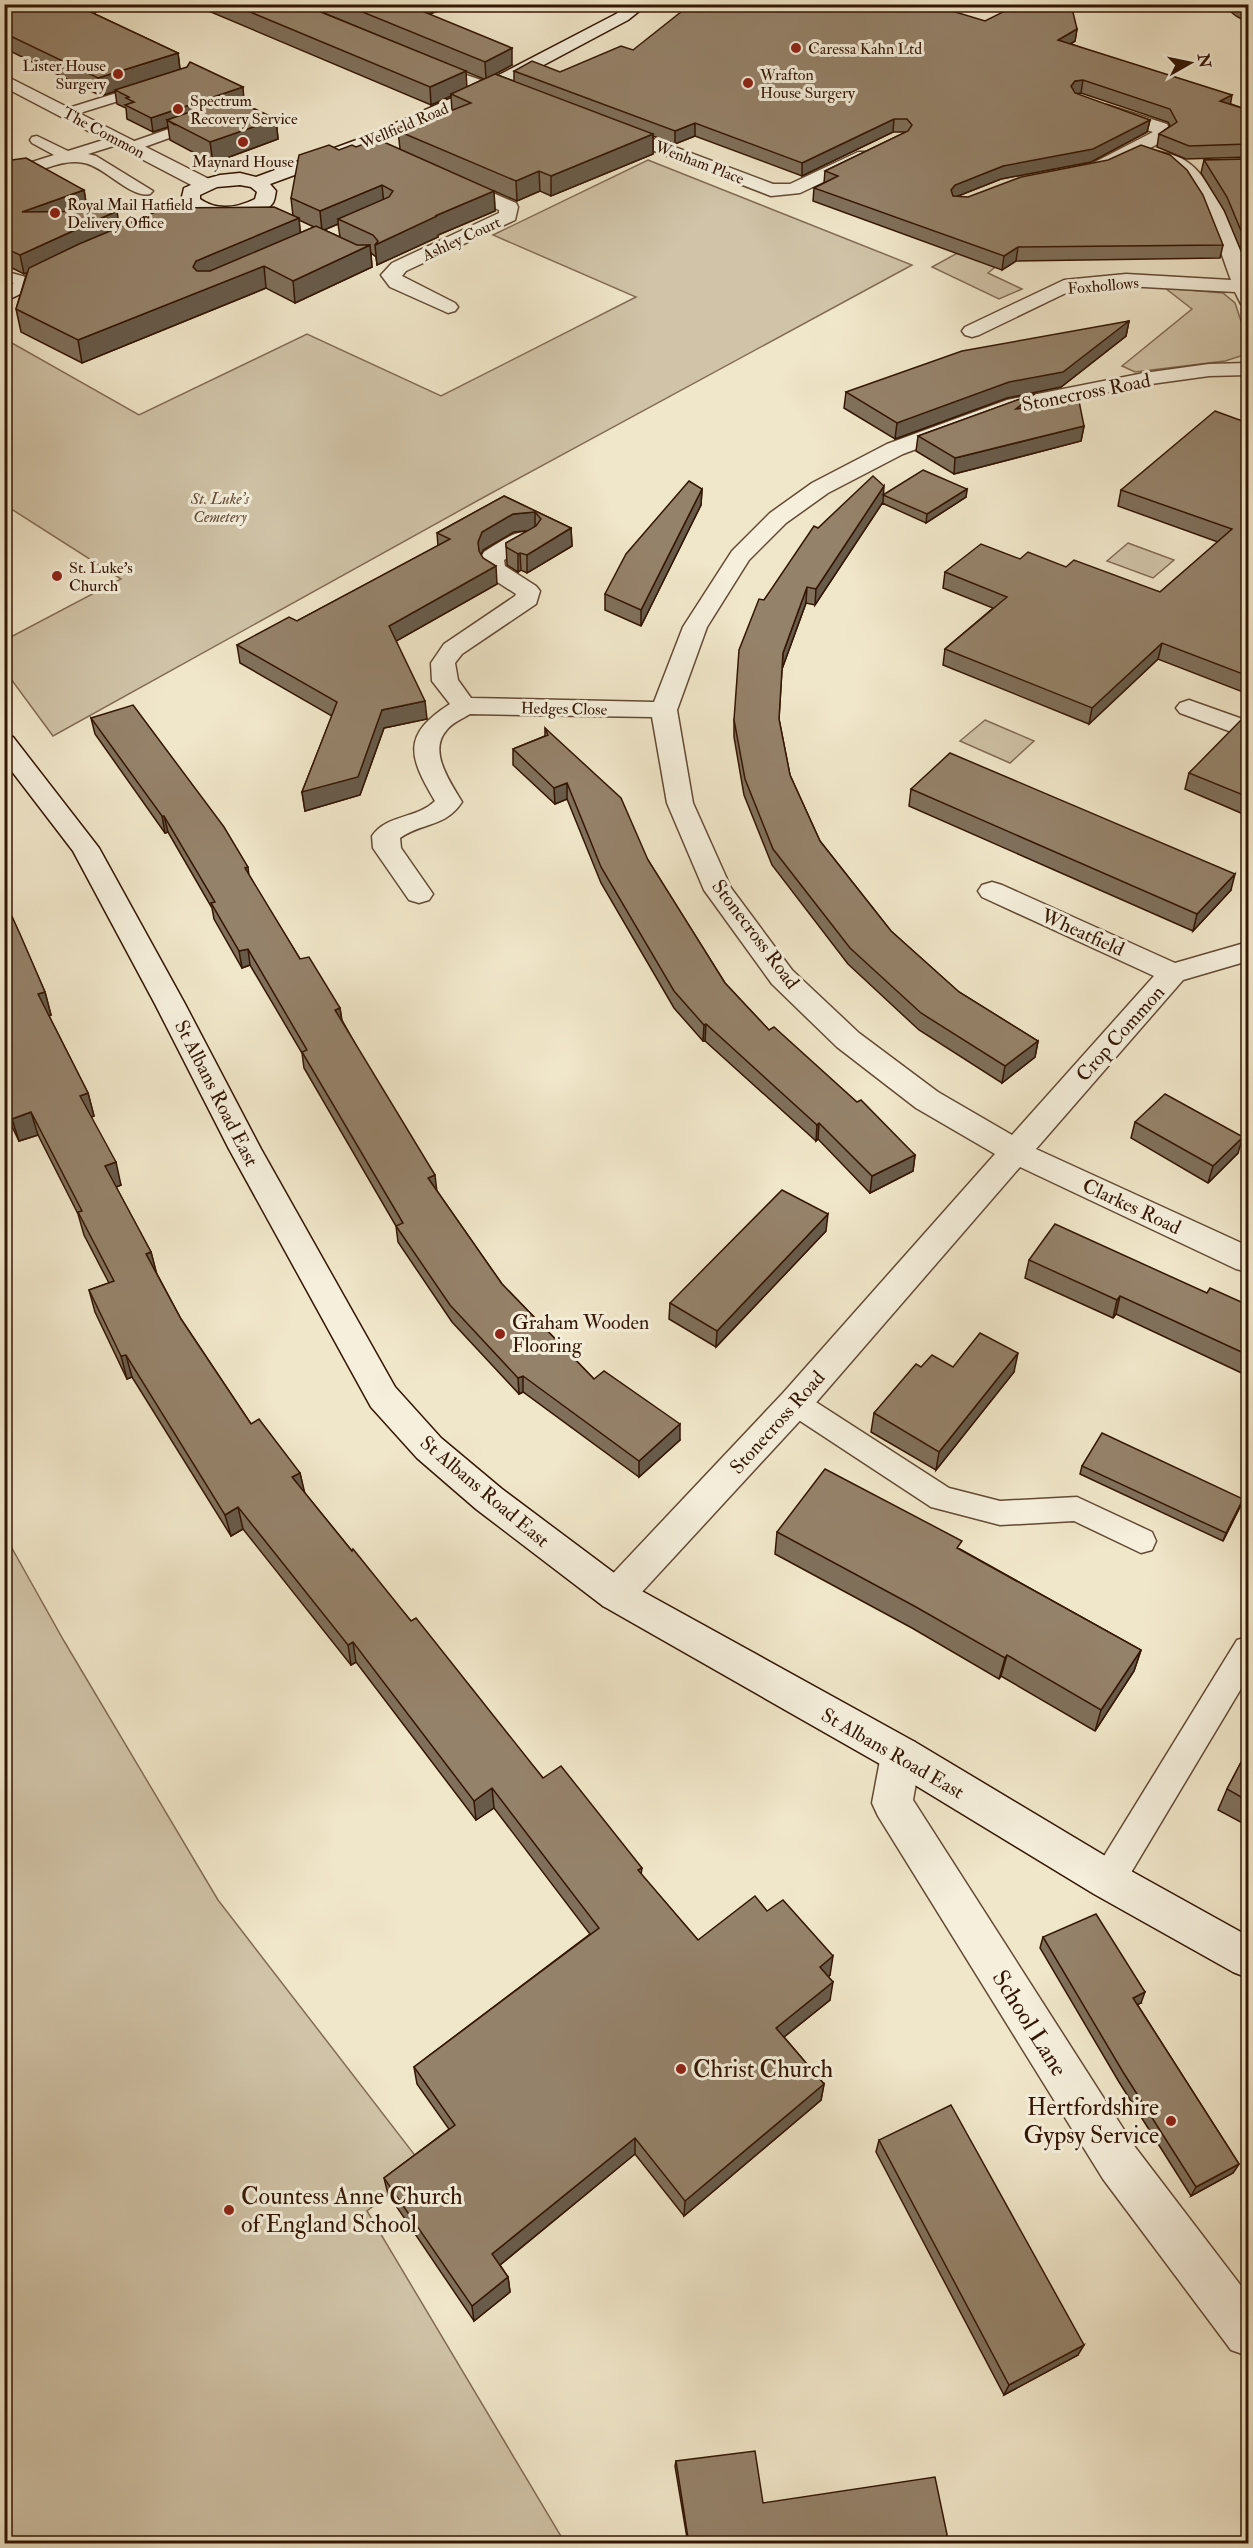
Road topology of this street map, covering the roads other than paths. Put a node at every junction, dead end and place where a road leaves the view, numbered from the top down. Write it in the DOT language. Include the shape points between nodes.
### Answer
graph roads {
  1 [pos="640,4"];
  2 [pos="405,57"];
  3 [pos="4,80"];
  4 [pos="160,83"];
  5 [pos="490,86"];
  6 [pos="514,91"];
  7 [pos="1090,104"];
  8 [pos="67,113"];
  9 [pos="221,115"];
  10 [pos="589,119"];
  11 [pos="37,140"];
  12 [pos="365,142"];
  13 [pos="125,143"];
  14 [pos="1137,149"];
  15 [pos="385,151"];
  16 [pos="878,152"];
  17 [pos="66,156"];
  18 [pos="1206,165"];
  19 [pos="1184,167"];
  20 [pos="1089,171"];
  21 [pos="12,173"];
  22 [pos="437,175"];
  23 [pos="257,183"];
  24 [pos="204,184"];
  25 [pos="146,191"];
  26 [pos="198,208"];
  27 [pos="253,208"];
  28 [pos="177,217"];
  29 [pos="276,219"];
  30 [pos="80,258"];
  31 [pos="4,276"];
  32 [pos="27,282"];
  33 [pos="1247,291"];
  34 [pos="4,296"];
  35 [pos="448,307"];
  36 [pos="972,331"];
  37 [pos="1248,369"];
  38 [pos="527,537"];
  39 [pos="464,705"];
  40 [pos="1189,708"];
  41 [pos="664,710"];
  42 [pos="1248,730"];
  43 [pos="4,743"];
  44 [pos="992,891"];
  45 [pos="418,894"];
  46 [pos="1248,951"];
  47 [pos="1173,973"];
  48 [pos="1015,1152"];
  49 [pos="1248,1260"];
  50 [pos="795,1403"];
  51 [pos="1141,1541"];
  52 [pos="616,1595"];
  53 [pos="1248,1650"];
  54 [pos="901,1755"];
  55 [pos="1108,1880"];
  56 [pos="1248,1958"];
  57 [pos="1248,2333"];
  1 -- 5 [label="street, Wellfield Road"];
  2 -- 5 [label="street"];
  3 -- 8 [label="street, The Common"];
  4 -- 8 [label="lane"];
  5 -- 6 [label="street"];
  5 -- 12 [label="street, Wellfield Road"];
  7 -- 14 [label="street" via="1161,128 1163,134"];
  8 -- 13 [label="street, The Common"];
  9 -- 13 [label="lane"];
  10 -- 16 [label="street, Wenham Place" via="771,190 793,189"];
  11 -- 17 [label="lane"];
  12 -- 15 [label="street"];
  12 -- 23 [label="street, Wellfield Road"];
  13 -- 17 [label="lane"];
  13 -- 24 [label="street, The Common"];
  14 -- 19 [label="street"];
  14 -- 20 [label="street"];
  17 -- 21 [label="lane"];
  17 -- 25 [label="lane" via="91,159"];
  18 -- 19 [label="street"];
  19 -- 33 [label="street" via="1198,183"];
  22 -- 35 [label="street, Ashley Court" via="509,207 508,216 399,267 391,275 397,283"];
  23 -- 24 [label="street, Wellfield Road" via="240,179"];
  23 -- 27 [label="street" via="267,191 264,202"];
  24 -- 26 [label="street" via="191,192 190,201"];
  26 -- 27 [label="street" via="236,212"];
  26 -- 28 [label="street"];
  27 -- 29 [label="street"];
  30 -- 32 [label="street"];
  31 -- 32 [label="lane"];
  32 -- 34 [label="street"];
  33 -- 36 [label="street, Foxhollows" via="1126,280 1064,286"];
  37 -- 41 [label="street, Stonecross Road" via="1144,379 1015,405 895,449 820,488 778,518 740,556 695,627"];
  38 -- 39 [label="street" via="492,557 493,569 528,591 527,599 453,649 443,663 445,681"];
  39 -- 41 [label="street, Hedges Close"];
  39 -- 45 [label="street" via="434,728 425,753 449,802 442,812 392,829 386,836 387,848"];
  40 -- 42 [label="street"];
  41 -- 48 [label="street, Stonecross Road" via="680,803 718,890 782,977 848,1040 927,1100"];
  43 -- 52 [label="street, St Albans Road East" via="85,848 383,1397 429,1448 489,1499"];
  44 -- 47 [label="street, Wheatfield"];
  46 -- 47 [label="street, Crop Common"];
  47 -- 48 [label="street, Crop Common"];
  48 -- 49 [label="street, Clarkes Road"];
  48 -- 50 [label="street, Stonecross Road"];
  50 -- 51 [label="lane" via="941,1498 1000,1513 1077,1509"];
  50 -- 52 [label="street, Stonecross Road"];
  52 -- 54 [label="street, St Albans Road East"];
  53 -- 55 [label="lane"];
  54 -- 55 [label="street, St Albans Road East"];
  54 -- 57 [label="street, School Lane" via="892,1803 1119,2163"];
  55 -- 56 [label="street, St Albans Road East"];
}
